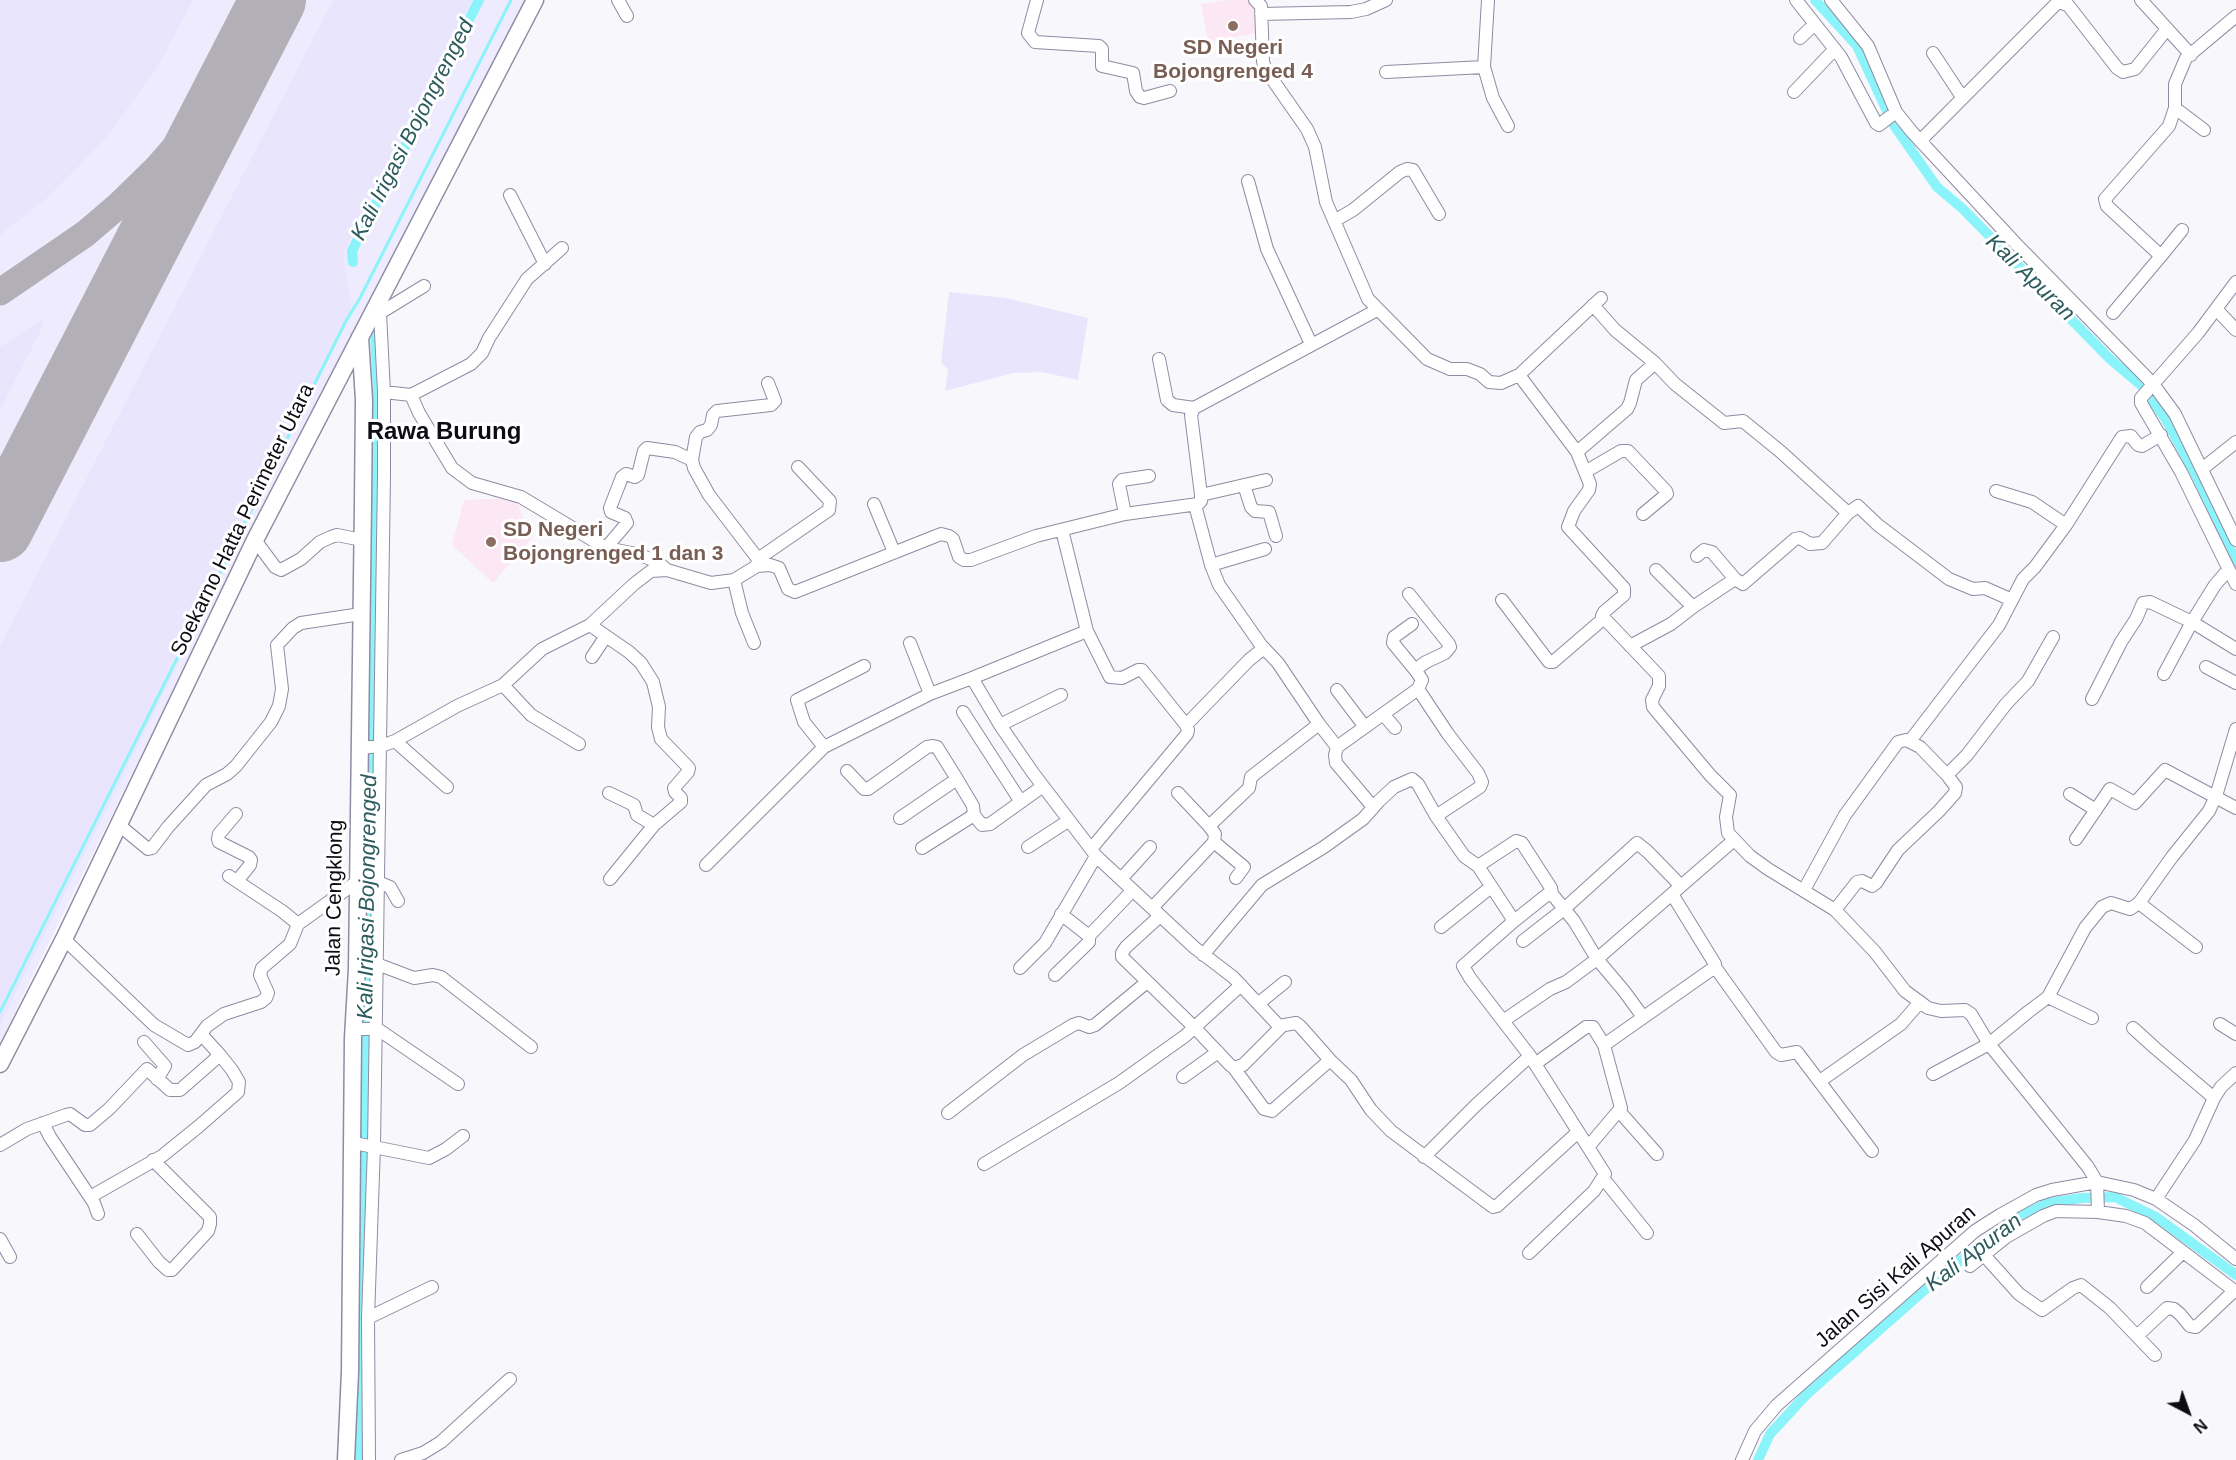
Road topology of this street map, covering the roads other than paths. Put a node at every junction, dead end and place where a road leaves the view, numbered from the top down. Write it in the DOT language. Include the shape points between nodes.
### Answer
graph roads {
  1 [pos="535,0"];
  2 [pos="618,0"];
  3 [pos="1037,0"];
  4 [pos="1255,0"];
  5 [pos="1386,0"];
  6 [pos="1488,0"];
  7 [pos="1796,0"];
  8 [pos="1831,0"];
  9 [pos="2141,0"];
  10 [pos="1261,14"];
  11 [pos="627,16"];
  12 [pos="2236,16"];
  13 [pos="1815,24"];
  14 [pos="2167,29"];
  15 [pos="1800,38"];
  16 [pos="1835,49"];
  17 [pos="1933,53"];
  18 [pos="2191,55"];
  19 [pos="1484,67"];
  20 [pos="1386,72"];
  21 [pos="1170,91"];
  22 [pos="1794,92"];
  23 [pos="1962,97"];
  24 [pos="2175,108"];
  25 [pos="1891,116"];
  26 [pos="1508,126"];
  27 [pos="2204,130"];
  28 [pos="1920,141"];
  29 [pos="1248,181"];
  30 [pos="510,195"];
  31 [pos="1439,214"];
  32 [pos="1334,221"];
  33 [pos="2182,230"];
  34 [pos="562,248"];
  35 [pos="2161,256"];
  36 [pos="545,264"];
  37 [pos="2236,282"];
  38 [pos="424,286"];
  39 [pos="2216,309"];
  40 [pos="1377,310"];
  41 [pos="377,312"];
  42 [pos="2113,313"];
  43 [pos="2236,330"];
  44 [pos="360,337"];
  45 [pos="1311,344"];
  46 [pos="1159,359"];
  47 [pos="1654,363"];
  48 [pos="1519,375"];
  49 [pos="768,383"];
  50 [pos="2152,386"];
  51 [pos="384,392"];
  52 [pos="411,395"];
  53 [pos="1194,408"];
  54 [pos="2160,435"];
  55 [pos="2236,442"];
  56 [pos="1577,452"];
  57 [pos="692,460"];
  58 [pos="798,467"];
  59 [pos="2202,468"];
  60 [pos="1585,472"];
  61 [pos="1149,476"];
  62 [pos="1266,480"];
  63 [pos="1244,485"];
  64 [pos="1996,491"];
  65 [pos="1198,500"];
  66 [pos="373,503"];
  67 [pos="874,504"];
  68 [pos="1848,513"];
  69 [pos="1125,514"];
  70 [pos="1643,514"];
  71 [pos="2066,525"];
  72 [pos="1062,530"];
  73 [pos="1276,536"];
  74 [pos="255,540"];
  75 [pos="362,540"];
  76 [pos="2236,540"];
  77 [pos="606,548"];
  78 [pos="1265,549"];
  79 [pos="894,552"];
  80 [pos="1696,556"];
  81 [pos="758,562"];
  82 [pos="1212,565"];
  83 [pos="667,570"];
  84 [pos="1656,570"];
  85 [pos="2228,570"];
  86 [pos="1735,579"];
  87 [pos="734,580"];
  88 [pos="2236,584"];
  89 [pos="1409,594"];
  90 [pos="1502,600"];
  91 [pos="2012,600"];
  92 [pos="1693,607"];
  93 [pos="361,614"];
  94 [pos="1604,619"];
  95 [pos="2192,622"];
  96 [pos="1412,624"];
  97 [pos="590,625"];
  98 [pos="1087,631"];
  99 [pos="606,636"];
  100 [pos="2053,637"];
  101 [pos="754,643"];
  102 [pos="910,643"];
  103 [pos="1630,646"];
  104 [pos="1264,648"];
  105 [pos="2236,649"];
  106 [pos="592,657"];
  107 [pos="864,666"];
  108 [pos="2206,667"];
  109 [pos="1416,671"];
  110 [pos="2164,674"];
  111 [pos="972,678"];
  112 [pos="2236,682"];
  113 [pos="503,685"];
  114 [pos="1418,689"];
  115 [pos="1337,690"];
  116 [pos="930,694"];
  117 [pos="1061,695"];
  118 [pos="2092,699"];
  119 [pos="963,712"];
  120 [pos="1383,714"];
  121 [pos="1319,724"];
  122 [pos="1000,725"];
  123 [pos="1186,725"];
  124 [pos="1365,727"];
  125 [pos="1395,728"];
  126 [pos="2236,729"];
  127 [pos="395,741"];
  128 [pos="1910,741"];
  129 [pos="579,744"];
  130 [pos="370,747"];
  131 [pos="824,747"];
  132 [pos="1337,747"];
  133 [pos="847,771"];
  134 [pos="1947,775"];
  135 [pos="957,779"];
  136 [pos="1043,786"];
  137 [pos="447,787"];
  138 [pos="609,793"];
  139 [pos="1178,793"];
  140 [pos="2070,794"];
  141 [pos="2216,796"];
  142 [pos="1021,802"];
  143 [pos="1373,807"];
  144 [pos="2236,808"];
  145 [pos="2096,810"];
  146 [pos="236,814"];
  147 [pos="974,815"];
  148 [pos="1436,816"];
  149 [pos="900,818"];
  150 [pos="1068,821"];
  151 [pos="119,825"];
  152 [pos="654,825"];
  153 [pos="1209,826"];
  154 [pos="2076,839"];
  155 [pos="1734,840"];
  156 [pos="1214,842"];
  157 [pos="1150,847"];
  158 [pos="922,848"];
  159 [pos="1028,848"];
  160 [pos="1093,853"];
  161 [pos="706,865"];
  162 [pos="1478,866"];
  163 [pos="1236,878"];
  164 [pos="610,879"];
  165 [pos="1122,879"];
  166 [pos="358,881"];
  167 [pos="378,882"];
  168 [pos="1491,887"];
  169 [pos="1133,890"];
  170 [pos="1676,890"];
  171 [pos="1804,890"];
  172 [pos="1552,894"];
  173 [pos="398,901"];
  174 [pos="2139,903"];
  175 [pos="1563,909"];
  176 [pos="1835,910"];
  177 [pos="1156,912"];
  178 [pos="1061,914"];
  179 [pos="1514,921"];
  180 [pos="298,924"];
  181 [pos="1441,927"];
  182 [pos="1089,936"];
  183 [pos="64,939"];
  184 [pos="1523,941"];
  185 [pos="2196,947"];
  186 [pos="1203,955"];
  187 [pos="1597,959"];
  188 [pos="366,967"];
  189 [pos="1715,967"];
  190 [pos="1020,968"];
  191 [pos="1055,975"];
  192 [pos="1147,982"];
  193 [pos="1285,982"];
  194 [pos="1241,985"];
  195 [pos="2048,997"];
  196 [pos="1920,1002"];
  197 [pos="1259,1003"];
  198 [pos="1643,1017"];
  199 [pos="2092,1018"];
  200 [pos="1503,1021"];
  201 [pos="2220,1024"];
  202 [pos="1282,1026"];
  203 [pos="1195,1028"];
  204 [pos="2133,1028"];
  205 [pos="356,1029"];
  206 [pos="375,1029"];
  207 [pos="201,1034"];
  208 [pos="2236,1034"];
  209 [pos="144,1042"];
  210 [pos="1989,1044"];
  211 [pos="1604,1045"];
  212 [pos="531,1047"];
  213 [pos="1218,1052"];
  214 [pos="219,1055"];
  215 [pos="1330,1060"];
  216 [pos="1532,1060"];
  217 [pos="0,1064"];
  218 [pos="1234,1068"];
  219 [pos="2236,1073"];
  220 [pos="1934,1074"];
  221 [pos="1183,1077"];
  222 [pos="157,1079"];
  223 [pos="1820,1081"];
  224 [pos="458,1084"];
  225 [pos="2214,1098"];
  226 [pos="1619,1111"];
  227 [pos="948,1113"];
  228 [pos="43,1123"];
  229 [pos="1578,1132"];
  230 [pos="463,1136"];
  231 [pos="364,1144"];
  232 [pos="0,1145"];
  233 [pos="1588,1147"];
  234 [pos="1872,1151"];
  235 [pos="1657,1154"];
  236 [pos="1424,1157"];
  237 [pos="153,1160"];
  238 [pos="984,1164"];
  239 [pos="1603,1178"];
  240 [pos="2097,1187"];
  241 [pos="90,1197"];
  242 [pos="2156,1199"];
  243 [pos="2098,1208"];
  244 [pos="98,1215"];
  245 [pos="1647,1233"];
  246 [pos="137,1234"];
  247 [pos="0,1239"];
  248 [pos="2183,1252"];
  249 [pos="1529,1253"];
  250 [pos="1983,1254"];
  251 [pos="10,1257"];
  252 [pos="2236,1260"];
  253 [pos="1970,1266"];
  254 [pos="432,1287"];
  255 [pos="2147,1287"];
  256 [pos="360,1292"];
  257 [pos="2235,1292"];
  258 [pos="368,1318"];
  259 [pos="2138,1335"];
  260 [pos="2156,1355"];
  261 [pos="510,1379"];
  262 [pos="346,1460"];
  263 [pos="369,1460"];
  264 [pos="401,1460"];
  265 [pos="1742,1460"];
  1 -- 41 [label="main road, Soekarno Hatta Perimeter Utara"];
  2 -- 11 [label="street"];
  3 -- 21 [label="street" via="1028,33 1035,42 1099,46 1102,66 1133,73 1140,97"];
  4 -- 10 [label="street" via="1262,6"];
  5 -- 10 [label="street" via="1351,12"];
  6 -- 19 [label="street"];
  7 -- 13 [label="street"];
  8 -- 25 [label="street" via="1868,46"];
  9 -- 14 [label="street"];
  10 -- 32 [label="street" via="1265,69 1307,129"];
  12 -- 18 [label="street"];
  13 -- 15 [label="street"];
  13 -- 16 [label="street"];
  14 -- 18 [label="street"];
  14 -- 23 [label="street" via="2135,69 2123,72 2068,5 2058,2"];
  16 -- 22 [label="street"];
  16 -- 25 [label="street" via="1873,119 1879,124"];
  17 -- 23 [label="street"];
  18 -- 24 [label="street" via="2183,63 2175,84"];
  19 -- 20 [label="street"];
  19 -- 26 [label="street" via="1490,92"];
  23 -- 28 [label="street"];
  24 -- 27 [label="street"];
  24 -- 35 [label="street" via="2169,126 2105,201"];
  25 -- 28 [label="street"];
  28 -- 50 [label="street"];
  29 -- 45 [label="street" via="1268,249"];
  30 -- 36 [label="street"];
  31 -- 32 [label="street" via="1413,170 1407,169"];
  32 -- 40 [label="street" via="1368,299"];
  33 -- 35 [label="street"];
  34 -- 36 [label="street"];
  35 -- 42 [label="street"];
  36 -- 52 [label="street" via="528,279 482,353 471,364"];
  37 -- 39 [label="street"];
  38 -- 41 [label="street"];
  39 -- 43 [label="street"];
  39 -- 50 [label="street"];
  40 -- 45 [label="street"];
  40 -- 48 [label="street" via="1427,359 1450,369 1467,369 1489,382 1501,383"];
  41 -- 44 [label="main road, Soekarno Hatta Perimeter Utara"];
  41 -- 51 [label="street"];
  44 -- 66 [label="main road, Jalan Cengklong"];
  44 -- 74 [label="main road, Soekarno Hatta Perimeter Utara"];
  45 -- 53 [label="street"];
  46 -- 53 [label="street" via="1167,400 1173,405"];
  47 -- 48 [label="street" via="1615,330 1597,302"];
  47 -- 56 [label="street" via="1636,380 1627,409"];
  47 -- 68 [label="street" via="1724,423 1743,421"];
  48 -- 56 [label="street"];
  49 -- 57 [label="street" via="775,401 771,405 717,411 707,430 696,437"];
  50 -- 54 [label="street" via="2141,398 2142,406"];
  50 -- 59 [label="street" via="2175,414"];
  51 -- 52 [label="street"];
  51 -- 66 [label="street"];
  52 -- 77 [label="street" via="452,468 472,483 521,497"];
  53 -- 65 [label="street" via="1191,415"];
  54 -- 71 [label="street" via="2142,446 2131,436 2122,437"];
  54 -- 85 [label="street"];
  55 -- 59 [label="street"];
  56 -- 60 [label="street"];
  57 -- 77 [label="street" via="675,452 647,448 644,451 638,475 622,477 610,508 627,524"];
  57 -- 81 [label="street" via="709,495"];
  58 -- 81 [label="street" via="830,501 829,510"];
  59 -- 76 [label="street"];
  60 -- 70 [label="street" via="1621,451 1628,451 1667,494"];
  60 -- 94 [label="street" via="1591,487 1574,511 1569,527 1625,592 1604,612"];
  61 -- 69 [label="street" via="1122,480 1119,484"];
  62 -- 63 [label="street"];
  63 -- 65 [label="street"];
  63 -- 73 [label="street" via="1251,507 1269,512"];
  64 -- 71 [label="street" via="2032,502"];
  65 -- 69 [label="street"];
  65 -- 82 [label="street"];
  66 -- 75 [label="main road, Jalan Cengklong"];
  66 -- 130 [label="street" via="380,696"];
  67 -- 79 [label="street"];
  68 -- 86 [label="street" via="1822,543 1795,539 1746,583"];
  68 -- 91 [label="street" via="1858,506 1948,579"];
  69 -- 72 [label="street"];
  71 -- 91 [label="street" via="2023,579"];
  72 -- 79 [label="street" via="1018,541 971,560 959,557 953,539 941,534"];
  72 -- 98 [label="street"];
  74 -- 75 [label="street" via="281,570 331,537"];
  74 -- 151 [label="main road, Soekarno Hatta Perimeter Utara"];
  75 -- 93 [label="main road, Jalan Cengklong"];
  77 -- 83 [label="street" via="638,554"];
  78 -- 82 [label="street"];
  79 -- 81 [label="street" via="795,592 788,589 779,568"];
  80 -- 86 [label="street" via="1704,550 1712,552"];
  81 -- 87 [label="street"];
  82 -- 104 [label="street" via="1219,585"];
  83 -- 87 [label="street" via="711,583"];
  83 -- 97 [label="street" via="651,571"];
  84 -- 92 [label="street"];
  85 -- 88 [label="street"];
  85 -- 95 [label="street"];
  86 -- 92 [label="street"];
  87 -- 101 [label="street"];
  89 -- 109 [label="street" via="1450,647"];
  90 -- 94 [label="street" via="1549,662"];
  91 -- 128 [label="street" via="1989,639"];
  92 -- 103 [label="street"];
  93 -- 130 [label="main road, Jalan Cengklong"];
  93 -- 151 [label="street" via="301,623 277,645 282,689 271,722 236,766 206,785 152,848 148,849"];
  94 -- 103 [label="street"];
  95 -- 105 [label="street"];
  95 -- 110 [label="street"];
  95 -- 118 [label="street" via="2150,602 2143,603"];
  96 -- 109 [label="street" via="1394,636 1393,644"];
  97 -- 99 [label="street"];
  97 -- 113 [label="street" via="542,649"];
  98 -- 111 [label="street"];
  98 -- 123 [label="street" via="1110,677 1122,678 1142,670"];
  99 -- 106 [label="street"];
  99 -- 152 [label="street" via="641,663 653,682 661,739 689,768 674,788 681,802"];
  100 -- 134 [label="street" via="2028,681"];
  102 -- 116 [label="street"];
  103 -- 155 [label="street" via="1659,676 1653,707 1730,795 1726,826"];
  104 -- 121 [label="street"];
  104 -- 123 [label="street"];
  107 -- 131 [label="street" via="797,700 804,722"];
  108 -- 112 [label="street"];
  109 -- 114 [label="street" via="1422,680"];
  111 -- 116 [label="street"];
  111 -- 122 [label="street"];
  113 -- 127 [label="street"];
  113 -- 129 [label="street" via="531,716"];
  114 -- 120 [label="street"];
  114 -- 148 [label="street" via="1482,782"];
  115 -- 124 [label="street"];
  116 -- 131 [label="street"];
  117 -- 122 [label="street"];
  119 -- 142 [label="street"];
  120 -- 124 [label="street"];
  120 -- 125 [label="street"];
  121 -- 132 [label="street"];
  121 -- 153 [label="street" via="1251,777 1249,788"];
  122 -- 136 [label="street"];
  123 -- 160 [label="street" via="1187,734"];
  124 -- 132 [label="street"];
  126 -- 141 [label="street"];
  127 -- 130 [label="street"];
  127 -- 137 [label="street"];
  128 -- 134 [label="street"];
  128 -- 171 [label="street" via="1898,742 1859,793"];
  130 -- 166 [label="main road, Jalan Cengklong"];
  130 -- 167 [label="street"];
  131 -- 161 [label="street"];
  132 -- 143 [label="street" via="1336,763"];
  133 -- 135 [label="street" via="868,789 933,746"];
  134 -- 176 [label="street" via="1956,787 1955,793 1898,850 1876,883 1872,886 1857,882"];
  135 -- 147 [label="street"];
  135 -- 149 [label="street"];
  136 -- 142 [label="street"];
  136 -- 150 [label="street"];
  138 -- 152 [label="street" via="634,805 637,815"];
  139 -- 153 [label="street"];
  140 -- 145 [label="street"];
  141 -- 144 [label="street"];
  141 -- 145 [label="street" via="2165,770 2138,802 2110,789"];
  141 -- 174 [label="street"];
  142 -- 147 [label="street" via="990,824 982,825"];
  143 -- 148 [label="street" via="1394,788 1412,779"];
  143 -- 186 [label="street" via="1363,819 1262,885"];
  145 -- 154 [label="street"];
  146 -- 180 [label="street" via="218,839 251,860 233,878"];
  147 -- 158 [label="street"];
  148 -- 162 [label="street" via="1464,856"];
  150 -- 159 [label="street"];
  150 -- 160 [label="street"];
  151 -- 183 [label="main road, Soekarno Hatta Perimeter Utara"];
  152 -- 164 [label="street"];
  153 -- 156 [label="street" via="1215,834"];
  155 -- 170 [label="street"];
  155 -- 171 [label="street" via="1750,856"];
  156 -- 163 [label="street" via="1244,867"];
  156 -- 177 [label="street"];
  157 -- 165 [label="street"];
  160 -- 165 [label="street"];
  160 -- 178 [label="street"];
  162 -- 168 [label="street"];
  162 -- 172 [label="street" via="1516,841 1522,843"];
  165 -- 169 [label="street"];
  166 -- 180 [label="street"];
  166 -- 188 [label="main road, Jalan Cengklong"];
  167 -- 173 [label="street" via="390,887"];
  167 -- 188 [label="street"];
  168 -- 179 [label="street"];
  168 -- 181 [label="street"];
  169 -- 177 [label="street"];
  169 -- 182 [label="street"];
  170 -- 175 [label="street" via="1637,843"];
  170 -- 187 [label="street"];
  170 -- 189 [label="street"];
  171 -- 176 [label="street"];
  172 -- 175 [label="street"];
  172 -- 179 [label="street"];
  174 -- 185 [label="street"];
  174 -- 195 [label="street" via="2130,909 2111,903 2102,907 2085,928"];
  175 -- 184 [label="street"];
  175 -- 187 [label="street"];
  176 -- 196 [label="street" via="1905,991"];
  177 -- 186 [label="street"];
  177 -- 192 [label="street" via="1122,952 1124,961"];
  178 -- 182 [label="street"];
  178 -- 190 [label="street" via="1044,943"];
  179 -- 200 [label="street" via="1463,966"];
  180 -- 207 [label="street" via="290,944 262,968 266,998 224,1014"];
  182 -- 191 [label="street" via="1089,942"];
  183 -- 207 [label="street" via="154,1025 182,1044 195,1042"];
  183 -- 217 [label="main road, Soekarno Hatta Perimeter Utara"];
  186 -- 194 [label="street"];
  187 -- 198 [label="street"];
  187 -- 200 [label="street"];
  188 -- 205 [label="main road, Jalan Cengklong"];
  188 -- 206 [label="street"];
  188 -- 212 [label="street" via="414,978 441,977"];
  189 -- 198 [label="street"];
  189 -- 223 [label="street" via="1776,1052 1797,1052"];
  192 -- 203 [label="street"];
  192 -- 227 [label="street" via="1095,1025 1073,1024 1023,1055"];
  193 -- 197 [label="street"];
  194 -- 197 [label="street"];
  194 -- 203 [label="street"];
  195 -- 199 [label="street"];
  195 -- 210 [label="street"];
  196 -- 210 [label="street" via="1941,1011 1965,1010"];
  196 -- 223 [label="street" via="1901,1024"];
  197 -- 202 [label="street"];
  198 -- 211 [label="street"];
  200 -- 216 [label="street"];
  201 -- 208 [label="street"];
  202 -- 215 [label="street" via="1300,1026"];
  202 -- 218 [label="street" via="1243,1065"];
  203 -- 213 [label="street"];
  203 -- 238 [label="street" via="1119,1083"];
  204 -- 225 [label="street"];
  205 -- 206 [label="street"];
  205 -- 231 [label="main road, Jalan Cengklong"];
  206 -- 224 [label="street"];
  206 -- 231 [label="street"];
  207 -- 214 [label="street"];
  209 -- 222 [label="street" via="165,1066"];
  210 -- 220 [label="street"];
  210 -- 240 [label="street" via="2082,1159"];
  211 -- 216 [label="street" via="1593,1027 1586,1027"];
  211 -- 226 [label="street" via="1622,1105"];
  213 -- 218 [label="street"];
  213 -- 221 [label="street"];
  214 -- 222 [label="street" via="180,1090 170,1090"];
  214 -- 237 [label="street" via="239,1082 238,1092"];
  215 -- 218 [label="street" via="1272,1111 1264,1109"];
  215 -- 236 [label="street" via="1391,1131"];
  216 -- 229 [label="street"];
  216 -- 236 [label="street" via="1476,1105"];
  219 -- 225 [label="street"];
  222 -- 228 [label="street" via="150,1069 144,1070 90,1125 70,1114"];
  223 -- 234 [label="street"];
  225 -- 242 [label="street" via="2195,1140"];
  226 -- 233 [label="street"];
  226 -- 235 [label="street"];
  228 -- 232 [label="street"];
  228 -- 241 [label="street"];
  229 -- 233 [label="street"];
  229 -- 236 [label="street" via="1494,1207"];
  230 -- 231 [label="street" via="429,1158"];
  231 -- 256 [label="main road, Jalan Cengklong"];
  233 -- 239 [label="street" via="1605,1173"];
  237 -- 241 [label="street"];
  237 -- 246 [label="street" via="210,1217 210,1224 208,1232 172,1270 159,1262"];
  239 -- 245 [label="street"];
  239 -- 249 [label="street"];
  240 -- 242 [label="street, Jalan Sisi Kali Apuran" via="2134,1190"];
  240 -- 243 [label="street"];
  240 -- 265 [label="street, Jalan Sisi Kali Apuran" via="2036,1195 1975,1232 1777,1405 1755,1431"];
  241 -- 244 [label="street"];
  242 -- 252 [label="street, Jalan Sisi Kali Apuran"];
  243 -- 248 [label="street" via="2136,1219"];
  243 -- 250 [label="street" via="2043,1216"];
  247 -- 251 [label="street"];
  248 -- 255 [label="street"];
  248 -- 257 [label="street"];
  250 -- 253 [label="street"];
  250 -- 259 [label="street" via="2037,1308 2046,1309 2081,1285"];
  254 -- 258 [label="street"];
  256 -- 258 [label="street"];
  256 -- 262 [label="main road, Jalan Cengklong"];
  257 -- 259 [label="street" via="2196,1327 2190,1326 2174,1309 2166,1308"];
  258 -- 263 [label="street"];
  259 -- 260 [label="street"];
  261 -- 264 [label="street" via="441,1442"];
}
